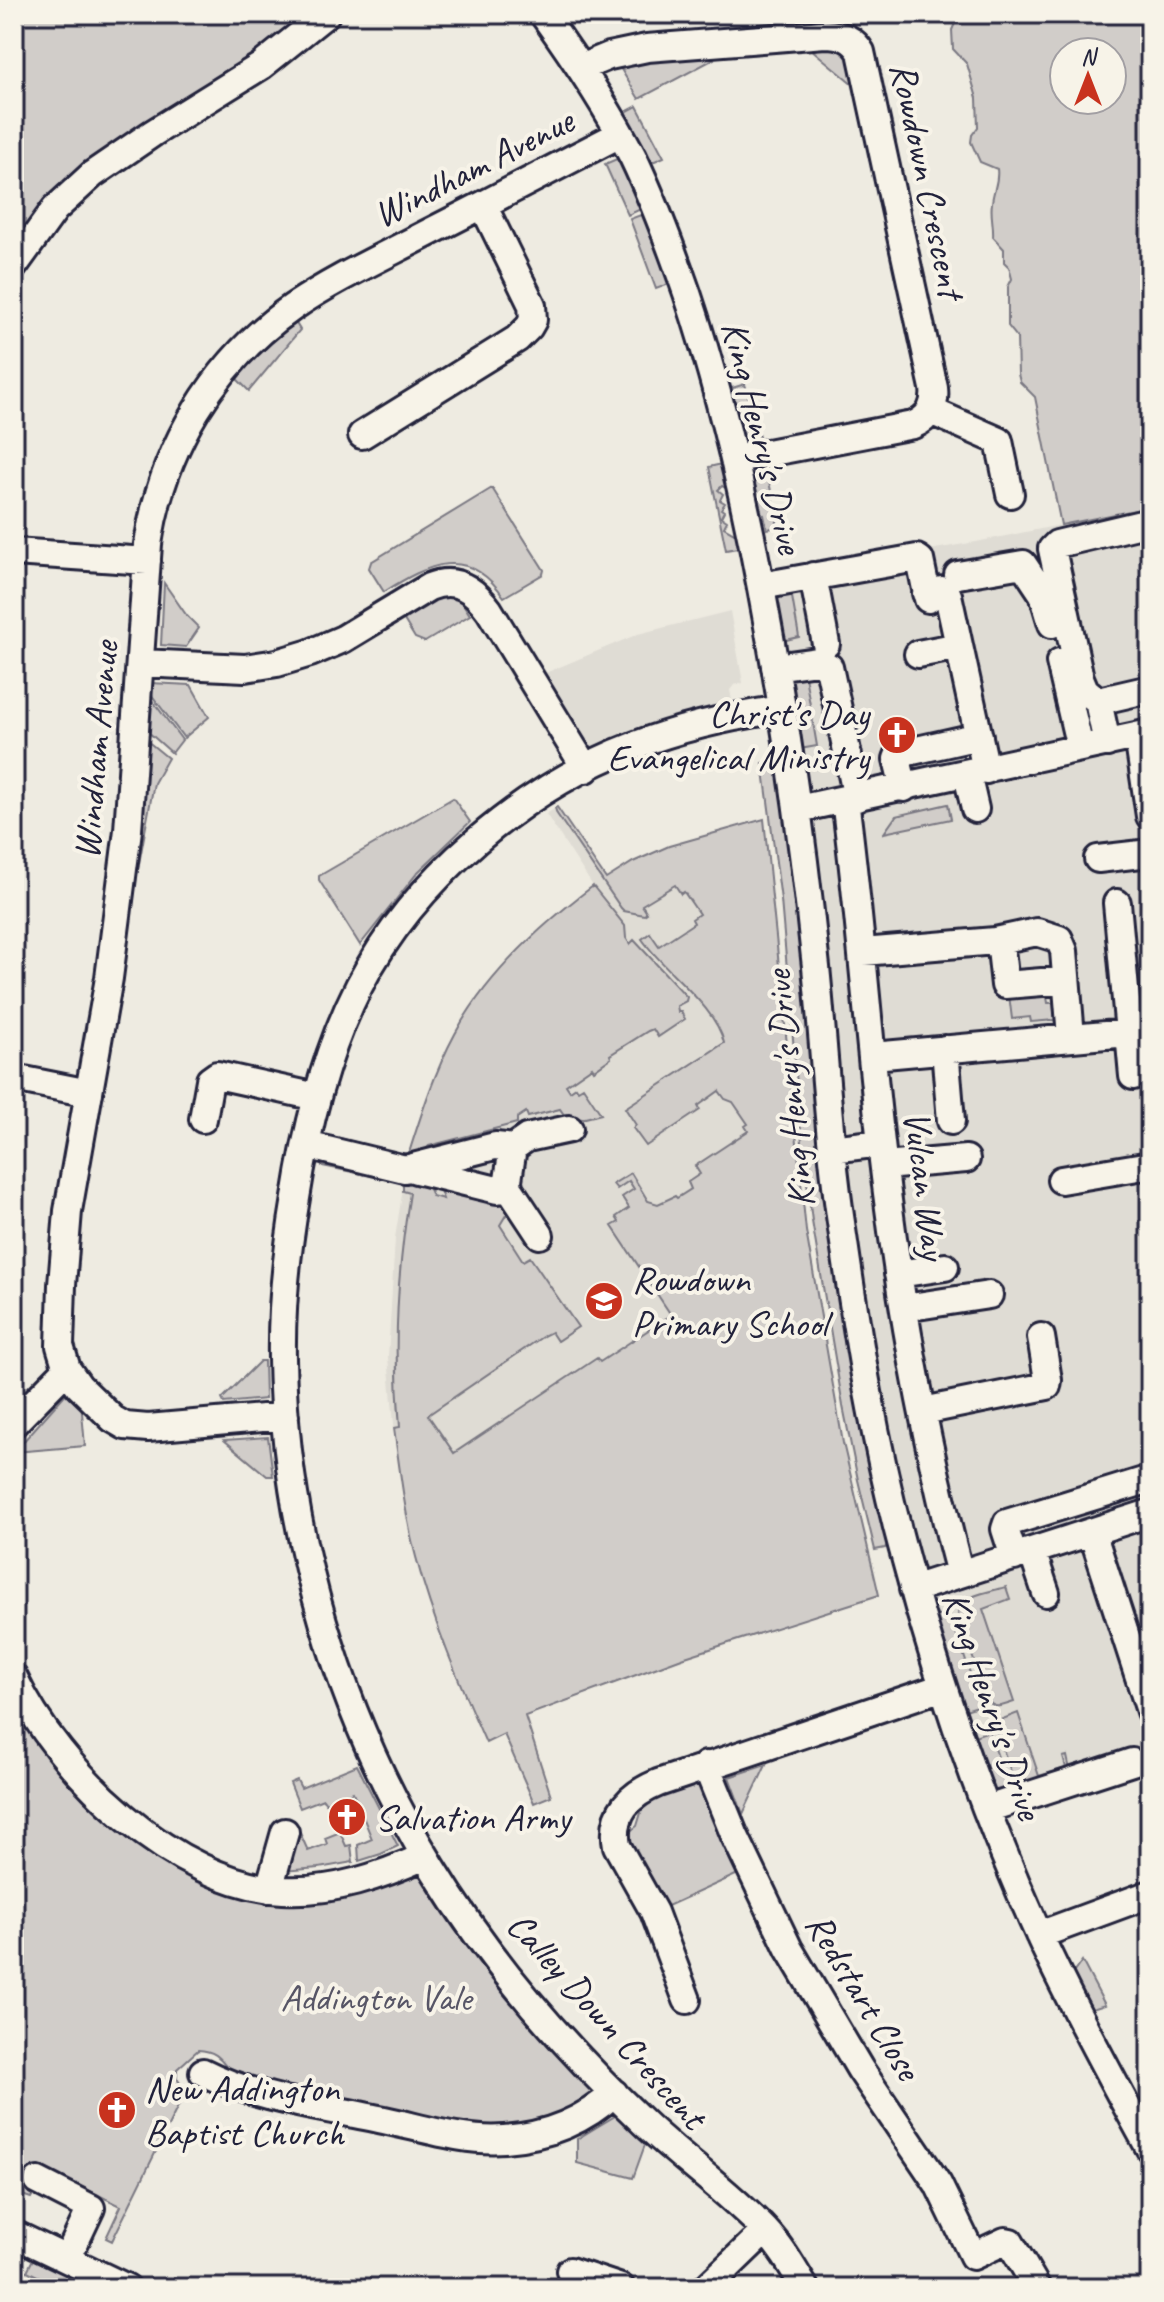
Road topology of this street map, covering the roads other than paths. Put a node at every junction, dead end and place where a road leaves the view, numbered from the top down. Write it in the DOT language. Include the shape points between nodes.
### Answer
graph roads {
  1 [pos="326,14"];
  2 [pos="543,14"];
  3 [pos="580,68"];
  4 [pos="620,134"];
  5 [pos="483,205"];
  6 [pos="14,266"];
  7 [pos="931,411"];
  8 [pos="362,435"];
  9 [pos="736,459"];
  10 [pos="1010,494"];
  11 [pos="1150,522"];
  12 [pos="14,552"];
  13 [pos="147,561"];
  14 [pos="958,575"];
  15 [pos="813,576"];
  16 [pos="761,586"];
  17 [pos="826,644"];
  18 [pos="959,646"];
  19 [pos="918,654"];
  20 [pos="141,663"];
  21 [pos="775,667"];
  22 [pos="1150,689"];
  23 [pos="1098,701"];
  24 [pos="783,709"];
  25 [pos="1144,734"];
  26 [pos="979,736"];
  27 [pos="1107,743"];
  28 [pos="1080,748"];
  29 [pos="586,769"];
  30 [pos="976,772"];
  31 [pos="904,788"];
  32 [pos="851,799"];
  33 [pos="798,809"];
  34 [pos="975,809"];
  35 [pos="1150,816"];
  36 [pos="1150,853"];
  37 [pos="1098,859"];
  38 [pos="1117,903"];
  39 [pos="1000,940"];
  40 [pos="863,952"];
  41 [pos="1066,980"];
  42 [pos="1139,1032"];
  43 [pos="1071,1037"];
  44 [pos="945,1049"];
  45 [pos="873,1056"];
  46 [pos="1133,1076"];
  47 [pos="14,1078"];
  48 [pos="89,1093"];
  49 [pos="317,1097"];
  50 [pos="203,1119"];
  51 [pos="951,1121"];
  52 [pos="569,1129"];
  53 [pos="306,1145"];
  54 [pos="832,1149"];
  55 [pos="510,1150"];
  56 [pos="883,1164"];
  57 [pos="1150,1165"];
  58 [pos="958,1167"];
  59 [pos="409,1168"];
  60 [pos="1061,1180"];
  61 [pos="509,1188"];
  62 [pos="540,1235"];
  63 [pos="945,1267"];
  64 [pos="898,1274"];
  65 [pos="989,1295"];
  66 [pos="904,1308"];
  67 [pos="1041,1337"];
  68 [pos="67,1369"];
  69 [pos="1028,1400"];
  70 [pos="285,1416"];
  71 [pos="924,1416"];
  72 [pos="14,1423"];
  73 [pos="1150,1479"];
  74 [pos="1089,1497"];
  75 [pos="1150,1513"];
  76 [pos="1096,1531"];
  77 [pos="1023,1554"];
  78 [pos="960,1574"];
  79 [pos="913,1589"];
  80 [pos="1046,1593"];
  81 [pos="14,1678"];
  82 [pos="943,1687"];
  83 [pos="1150,1711"];
  84 [pos="1132,1762"];
  85 [pos="706,1765"];
  86 [pos="987,1809"];
  87 [pos="285,1832"];
  88 [pos="425,1856"];
  89 [pos="269,1889"];
  90 [pos="1150,1894"];
  91 [pos="1039,1935"];
  92 [pos="687,2000"];
  93 [pos="203,2072"];
  94 [pos="614,2093"];
  95 [pos="1150,2149"];
  96 [pos="38,2181"];
  97 [pos="765,2231"];
  98 [pos="14,2234"];
  99 [pos="67,2259"];
  100 [pos="570,2271"];
  101 [pos="111,2285"];
  102 [pos="621,2288"];
  103 [pos="706,2288"];
  104 [pos="805,2288"];
  105 [pos="1037,2288"];
  1 -- 6 [label="street" via="261,66 93,174 55,209"];
  2 -- 3 [label="street, King Henry's Drive"];
  3 -- 4 [label="street, King Henry's Drive"];
  3 -- 7 [label="street, Rowdown Crescent" via="650,48 825,34 856,44 866,70 934,388"];
  4 -- 5 [label="street, Windham Avenue"];
  4 -- 9 [label="street, King Henry's Drive" via="677,264"];
  5 -- 8 [label="street" via="532,305 529,327 503,350"];
  5 -- 13 [label="street, Windham Avenue" via="311,296 237,356 214,382 172,456 156,505"];
  7 -- 9 [label="street" via="913,425"];
  7 -- 10 [label="street" via="999,441"];
  9 -- 16 [label="street, King Henry's Drive"];
  11 -- 23 [label="street" via="1052,549 1080,678"];
  12 -- 13 [label="street"];
  13 -- 20 [label="street, Windham Avenue"];
  14 -- 28 [label="street" via="1026,566 1047,605"];
  15 -- 16 [label="street"];
  15 -- 17 [label="street"];
  15 -- 18 [label="street" via="917,558 927,596 946,592"];
  16 -- 21 [label="street, King Henry's Drive"];
  18 -- 19 [label="street"];
  18 -- 26 [label="street"];
  20 -- 29 [label="street" via="245,668 277,663 351,635 429,587 459,584 489,610"];
  20 -- 48 [label="street, Windham Avenue" via="121,892"];
  21 -- 24 [label="street, King Henry's Drive"];
  21 -- 32 [label="street, Vulcan Way" via="817,661 829,667"];
  22 -- 23 [label="street"];
  23 -- 27 [label="street"];
  24 -- 29 [label="street, Calley Down Crescent" via="682,730"];
  24 -- 33 [label="street, King Henry's Drive"];
  25 -- 27 [label="street"];
  25 -- 35 [label="street"];
  26 -- 30 [label="street"];
  26 -- 31 [label="street" via="899,754"];
  27 -- 28 [label="street"];
  28 -- 30 [label="street"];
  29 -- 49 [label="street, Calley Down Crescent" via="483,835 407,914 359,986"];
  30 -- 31 [label="street"];
  30 -- 34 [label="street"];
  31 -- 32 [label="street"];
  32 -- 33 [label="street"];
  32 -- 40 [label="street, Vulcan Way"];
  33 -- 54 [label="street, King Henry's Drive"];
  36 -- 37 [label="street"];
  38 -- 42 [label="street"];
  39 -- 40 [label="street"];
  39 -- 41 [label="street" via="1037,932 1055,937 1063,947"];
  39 -- 41 [label="street" via="1005,985"];
  40 -- 45 [label="street, Vulcan Way"];
  41 -- 43 [label="street"];
  42 -- 43 [label="street"];
  42 -- 46 [label="street"];
  43 -- 44 [label="street"];
  44 -- 45 [label="street"];
  44 -- 51 [label="street"];
  45 -- 56 [label="street, Vulcan Way"];
  47 -- 48 [label="street"];
  48 -- 68 [label="street, Windham Avenue" via="64,1254 59,1338"];
  49 -- 50 [label="street" via="217,1075 210,1080"];
  49 -- 53 [label="street, Calley Down Crescent"];
  52 -- 55 [label="street" via="527,1138"];
  53 -- 59 [label="street"];
  53 -- 70 [label="street, Calley Down Crescent" via="286,1276"];
  54 -- 56 [label="street"];
  54 -- 79 [label="street, King Henry's Drive" via="868,1388"];
  55 -- 59 [label="street" via="495,1146"];
  55 -- 61 [label="street"];
  56 -- 58 [label="street"];
  56 -- 64 [label="street, Vulcan Way"];
  57 -- 60 [label="street"];
  59 -- 61 [label="street" via="497,1190"];
  61 -- 62 [label="street"];
  63 -- 64 [label="street"];
  64 -- 66 [label="street, Vulcan Way"];
  65 -- 66 [label="street"];
  66 -- 71 [label="street, Vulcan Way"];
  67 -- 71 [label="street" via="1047,1386"];
  68 -- 70 [label="street, Windham Avenue" via="88,1396 131,1428"];
  68 -- 72 [label="street"];
  69 -- 71 [label="street"];
  70 -- 88 [label="street, Calley Down Crescent" via="297,1509 325,1626 367,1739"];
  71 -- 78 [label="street, Vulcan Way"];
  73 -- 74 [label="street"];
  74 -- 76 [label="street"];
  74 -- 77 [label="street" via="1007,1523 1005,1529"];
  75 -- 76 [label="street"];
  76 -- 77 [label="street"];
  76 -- 83 [label="street"];
  77 -- 78 [label="street"];
  77 -- 80 [label="street"];
  78 -- 79 [label="street"];
  79 -- 82 [label="street, King Henry's Drive"];
  81 -- 89 [label="street" via="68,1762 123,1816 200,1865"];
  82 -- 85 [label="street"];
  82 -- 86 [label="street, King Henry's Drive"];
  84 -- 86 [label="street"];
  85 -- 92 [label="street" via="633,1797 619,1812 616,1836 654,1912"];
  85 -- 105 [label="street, Redstart Close" via="789,1949 860,2069 938,2184 973,2256 1010,2242"];
  86 -- 91 [label="street, King Henry's Drive"];
  87 -- 89 [label="street"];
  88 -- 89 [label="street" via="358,1881"];
  88 -- 94 [label="street, Calley Down Crescent" via="516,1985"];
  90 -- 91 [label="street"];
  91 -- 95 [label="street, King Henry's Drive"];
  93 -- 94 [label="street" via="241,2089 480,2139 517,2138 559,2128 587,2115"];
  94 -- 97 [label="street, Calley Down Crescent"];
  96 -- 99 [label="street" via="91,2208"];
  97 -- 103 [label="street"];
  97 -- 104 [label="street, Calley Down Crescent"];
  98 -- 99 [label="street"];
  99 -- 101 [label="street"];
  100 -- 102 [label="street"];
}
